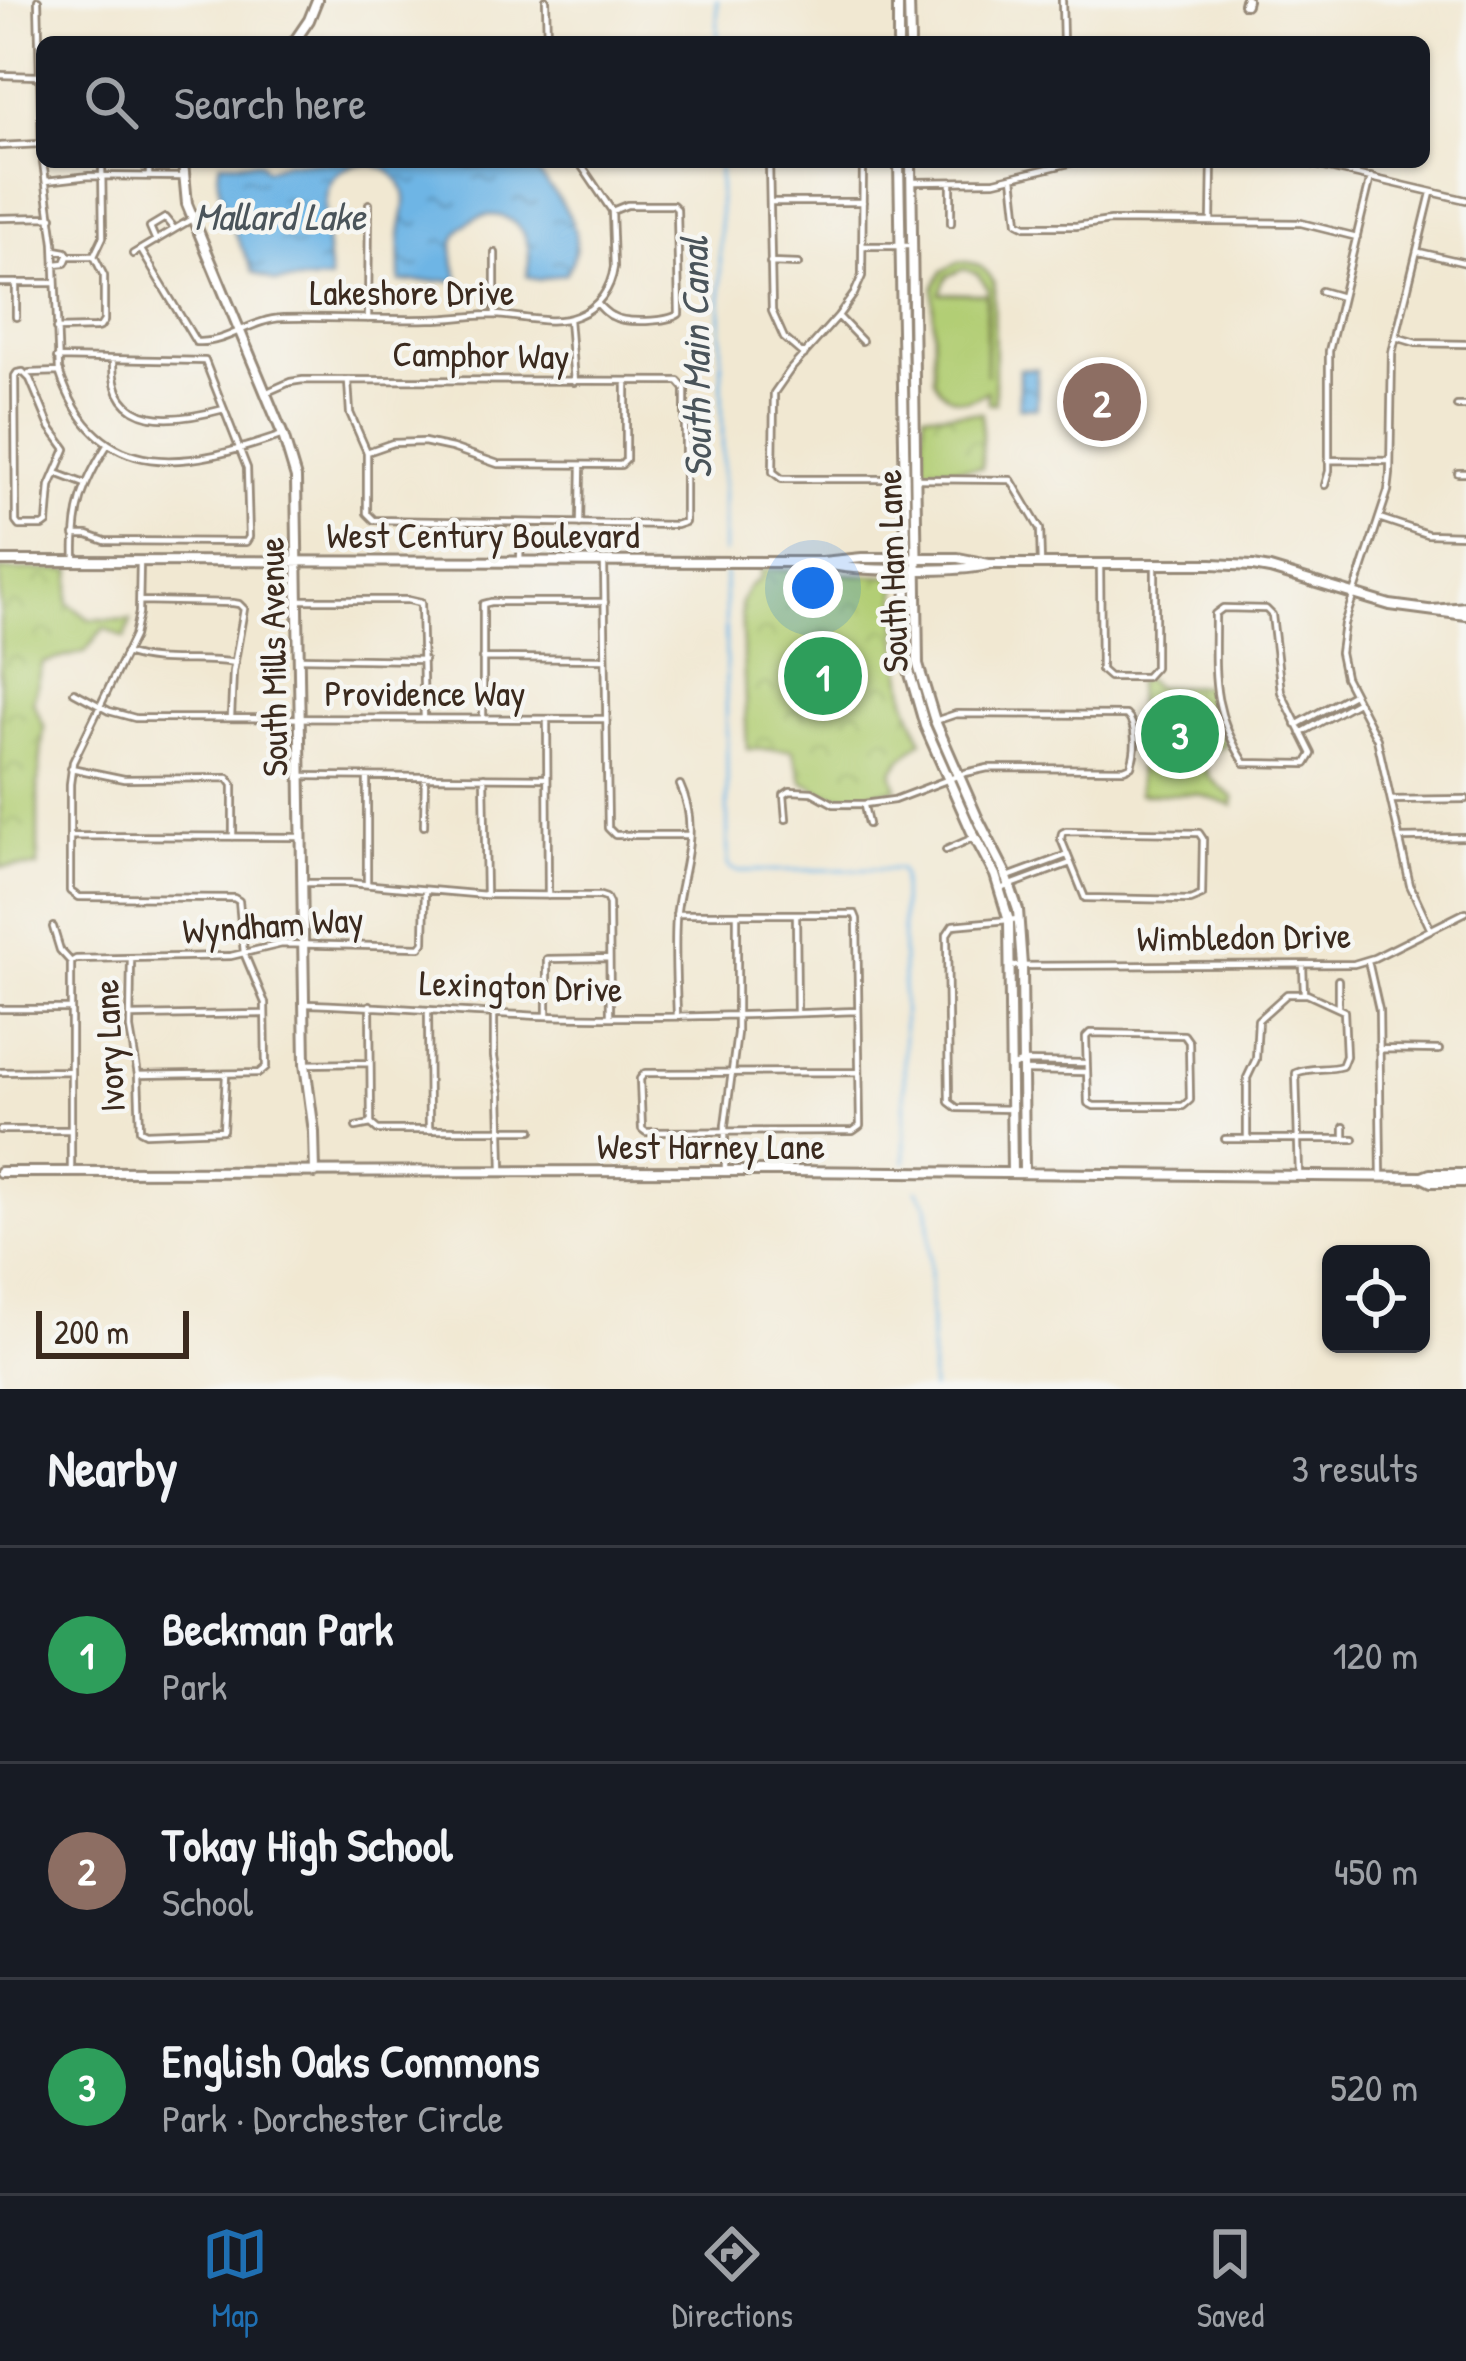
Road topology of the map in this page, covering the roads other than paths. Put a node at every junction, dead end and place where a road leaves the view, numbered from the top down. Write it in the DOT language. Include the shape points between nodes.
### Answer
graph roads {
  1 [pos="38,0"];
  2 [pos="317,0"];
  3 [pos="546,0"];
  4 [pos="898,0"];
  5 [pos="909,0"];
  6 [pos="1063,0"];
  7 [pos="39,36"];
  8 [pos="298,36"];
  9 [pos="547,36"];
  10 [pos="898,36"];
  11 [pos="910,36"];
  12 [pos="1063,36"];
  13 [pos="0,75"];
  14 [pos="36,76"];
  15 [pos="36,144"];
  16 [pos="0,146"];
  17 [pos="44,168"];
  18 [pos="101,168"];
  19 [pos="149,168"];
  20 [pos="183,168"];
  21 [pos="583,168"];
  22 [pos="769,168"];
  23 [pos="862,168"];
  24 [pos="899,168"];
  25 [pos="910,168"];
  26 [pos="1050,168"];
  27 [pos="1212,168"];
  28 [pos="1328,168"];
  29 [pos="102,177"];
  30 [pos="149,177"];
  31 [pos="182,177"];
  32 [pos="1013,177"];
  33 [pos="1371,178"];
  34 [pos="46,181"];
  35 [pos="898,182"];
  36 [pos="910,182"];
  37 [pos="951,182"];
  38 [pos="1431,193"];
  39 [pos="1466,200"];
  40 [pos="770,202"];
  41 [pos="863,202"];
  42 [pos="369,204"];
  43 [pos="612,211"];
  44 [pos="52,217"];
  45 [pos="0,218"];
  46 [pos="193,219"];
  47 [pos="1210,221"];
  48 [pos="951,223"];
  49 [pos="174,229"];
  50 [pos="1357,237"];
  51 [pos="156,241"];
  52 [pos="864,246"];
  53 [pos="899,246"];
  54 [pos="910,246"];
  55 [pos="55,250"];
  56 [pos="141,250"];
  57 [pos="1418,251"];
  58 [pos="133,254"];
  59 [pos="495,254"];
  60 [pos="68,256"];
  61 [pos="94,256"];
  62 [pos="770,263"];
  63 [pos="1466,263"];
  64 [pos="55,264"];
  65 [pos="798,264"];
  66 [pos="0,283"];
  67 [pos="16,283"];
  68 [pos="56,283"];
  69 [pos="1321,291"];
  70 [pos="1342,298"];
  71 [pos="597,303"];
  72 [pos="495,315"];
  73 [pos="16,316"];
  74 [pos="838,316"];
  75 [pos="368,319"];
  76 [pos="569,319"];
  77 [pos="56,328"];
  78 [pos="240,329"];
  79 [pos="1396,338"];
  80 [pos="862,341"];
  81 [pos="1466,344"];
  82 [pos="804,355"];
  83 [pos="57,358"];
  84 [pos="113,359"];
  85 [pos="59,372"];
  86 [pos="26,374"];
  87 [pos="348,381"];
  88 [pos="574,382"];
  89 [pos="626,382"];
  90 [pos="266,393"];
  91 [pos="1457,406"];
  92 [pos="1466,406"];
  93 [pos="224,409"];
  94 [pos="284,434"];
  95 [pos="108,444"];
  96 [pos="241,448"];
  97 [pos="367,452"];
  98 [pos="1328,460"];
  99 [pos="1391,460"];
  100 [pos="580,465"];
  101 [pos="56,473"];
  102 [pos="908,479"];
  103 [pos="85,484"];
  104 [pos="1325,485"];
  105 [pos="1379,518"];
  106 [pos="521,523"];
  107 [pos="580,524"];
  108 [pos="1466,535"];
  109 [pos="74,536"];
  110 [pos="75,560"];
  111 [pos="298,560"];
  112 [pos="0,561"];
  113 [pos="140,561"];
  114 [pos="520,562"];
  115 [pos="604,562"];
  116 [pos="910,564"];
  117 [pos="1041,565"];
  118 [pos="1155,565"];
  119 [pos="1100,566"];
  120 [pos="1353,595"];
  121 [pos="299,600"];
  122 [pos="140,601"];
  123 [pos="605,602"];
  124 [pos="254,605"];
  125 [pos="244,610"];
  126 [pos="1466,611"];
  127 [pos="125,653"];
  128 [pos="300,658"];
  129 [pos="482,658"];
  130 [pos="605,659"];
  131 [pos="424,660"];
  132 [pos="235,663"];
  133 [pos="74,692"];
  134 [pos="1353,694"];
  135 [pos="1358,702"];
  136 [pos="101,707"];
  137 [pos="231,717"];
  138 [pos="300,718"];
  139 [pos="424,718"];
  140 [pos="483,718"];
  141 [pos="548,719"];
  142 [pos="606,719"];
  143 [pos="935,721"];
  144 [pos="1297,724"];
  145 [pos="1301,733"];
  146 [pos="71,768"];
  147 [pos="301,776"];
  148 [pos="484,777"];
  149 [pos="954,777"];
  150 [pos="367,778"];
  151 [pos="425,778"];
  152 [pos="547,778"];
  153 [pos="680,785"];
  154 [pos="1466,799"];
  155 [pos="1391,800"];
  156 [pos="864,805"];
  157 [pos="787,819"];
  158 [pos="868,824"];
  159 [pos="424,826"];
  160 [pos="689,835"];
  161 [pos="70,836"];
  162 [pos="233,837"];
  163 [pos="301,837"];
  164 [pos="975,837"];
  165 [pos="1466,837"];
  166 [pos="1400,838"];
  167 [pos="946,850"];
  168 [pos="1067,855"];
  169 [pos="1070,863"];
  170 [pos="302,883"];
  171 [pos="1004,883"];
  172 [pos="367,884"];
  173 [pos="425,890"];
  174 [pos="486,895"];
  175 [pos="548,896"];
  176 [pos="1466,912"];
  177 [pos="676,914"];
  178 [pos="796,914"];
  179 [pos="737,915"];
  180 [pos="1014,920"];
  181 [pos="53,927"];
  182 [pos="1430,928"];
  183 [pos="303,945"];
  184 [pos="244,953"];
  185 [pos="130,958"];
  186 [pos="609,958"];
  187 [pos="1368,960"];
  188 [pos="71,962"];
  189 [pos="1017,966"];
  190 [pos="1303,966"];
  191 [pos="1338,980"];
  192 [pos="1304,994"];
  193 [pos="304,1004"];
  194 [pos="370,1005"];
  195 [pos="1338,1007"];
  196 [pos="0,1009"];
  197 [pos="69,1009"];
  198 [pos="858,1011"];
  199 [pos="428,1012"];
  200 [pos="494,1013"];
  201 [pos="796,1013"];
  202 [pos="265,1014"];
  203 [pos="737,1014"];
  204 [pos="677,1015"];
  205 [pos="130,1016"];
  206 [pos="547,1016"];
  207 [pos="610,1016"];
  208 [pos="1379,1049"];
  209 [pos="1439,1050"];
  210 [pos="370,1063"];
  211 [pos="1085,1063"];
  212 [pos="305,1064"];
  213 [pos="1012,1066"];
  214 [pos="1023,1066"];
  215 [pos="70,1071"];
  216 [pos="0,1072"];
  217 [pos="859,1072"];
  218 [pos="1085,1072"];
  219 [pos="226,1074"];
  220 [pos="733,1074"];
  221 [pos="138,1075"];
  222 [pos="1012,1109"];
  223 [pos="371,1124"];
  224 [pos="356,1127"];
  225 [pos="1344,1127"];
  226 [pos="0,1130"];
  227 [pos="71,1130"];
  228 [pos="429,1130"];
  229 [pos="501,1130"];
  230 [pos="532,1130"];
  231 [pos="725,1132"];
  232 [pos="1225,1139"];
  233 [pos="1247,1139"];
  234 [pos="1344,1139"];
  235 [pos="1354,1139"];
  236 [pos="1298,1140"];
  237 [pos="71,1171"];
  238 [pos="725,1171"];
  239 [pos="0,1172"];
  240 [pos="502,1172"];
  241 [pos="1012,1172"];
  242 [pos="315,1173"];
  243 [pos="1024,1173"];
  244 [pos="1299,1175"];
  245 [pos="1381,1176"];
  246 [pos="1466,1178"];
  1 -- 7 [label="street"];
  2 -- 8 [label="main road"];
  3 -- 9 [label="street"];
  4 -- 10 [label="main road"];
  5 -- 11 [label="main road"];
  6 -- 12 [label="street"];
  13 -- 14 [label="street"];
  15 -- 16 [label="street"];
  17 -- 34 [label="street"];
  18 -- 29 [label="street"];
  19 -- 30 [label="street"];
  20 -- 31 [label="main road, South Mills Avenue"];
  21 -- 43 [label="street"];
  22 -- 40 [label="street"];
  23 -- 41 [label="street"];
  24 -- 35 [label="main road, South Ham Lane"];
  25 -- 36 [label="main road, South Ham Lane"];
  26 -- 32 [label="street"];
  27 -- 47 [label="street"];
  28 -- 33 [label="street"];
  29 -- 30 [label="street"];
  29 -- 34 [label="street"];
  29 -- 61 [label="street" via="103,237"];
  30 -- 31 [label="street"];
  31 -- 46 [label="main road, South Mills Avenue"];
  32 -- 37 [label="street"];
  32 -- 47 [label="street" via="1020,225"];
  33 -- 38 [label="street"];
  33 -- 50 [label="street"];
  34 -- 44 [label="street"];
  35 -- 36 [label="street"];
  35 -- 53 [label="main road, South Ham Lane"];
  36 -- 37 [label="street"];
  36 -- 54 [label="main road, South Ham Lane"];
  37 -- 48 [label="street"];
  38 -- 39 [label="street"];
  38 -- 57 [label="street"];
  40 -- 41 [label="street"];
  40 -- 62 [label="street"];
  41 -- 52 [label="street"];
  42 -- 75 [label="street"];
  43 -- 71 [label="street" via="613,276"];
  43 -- 71 [label="street" via="677,209 679,314 620,320"];
  44 -- 45 [label="street"];
  44 -- 55 [label="street"];
  46 -- 49 [label="street"];
  46 -- 78 [label="main road, South Mills Avenue"];
  47 -- 50 [label="street" via="1301,223"];
  49 -- 51 [label="street"];
  49 -- 51 [label="street" via="165,218 150,227"];
  50 -- 70 [label="street"];
  51 -- 56 [label="street"];
  52 -- 53 [label="street"];
  52 -- 74 [label="street" via="859,285"];
  53 -- 54 [label="street"];
  53 -- 102 [label="main road, South Ham Lane"];
  54 -- 102 [label="main road, South Ham Lane"];
  55 -- 60 [label="street"];
  55 -- 64 [label="street"];
  56 -- 58 [label="street"];
  56 -- 78 [label="street, Lakeshore Drive" via="194,340 214,342"];
  57 -- 63 [label="street"];
  57 -- 79 [label="street"];
  59 -- 72 [label="street"];
  60 -- 61 [label="street"];
  60 -- 64 [label="street"];
  61 -- 77 [label="street" via="104,276 103,325"];
  62 -- 65 [label="street"];
  62 -- 82 [label="street" via="774,321"];
  64 -- 68 [label="street"];
  66 -- 67 [label="street"];
  67 -- 68 [label="street"];
  67 -- 73 [label="street"];
  68 -- 77 [label="street"];
  69 -- 70 [label="street"];
  70 -- 98 [label="street" via="1330,351"];
  71 -- 76 [label="street"];
  72 -- 75 [label="street, Lakeshore Drive"];
  72 -- 76 [label="street, Lakeshore Drive"];
  74 -- 80 [label="street"];
  74 -- 82 [label="street"];
  75 -- 78 [label="street, Lakeshore Drive" via="277,318"];
  76 -- 88 [label="street"];
  77 -- 83 [label="street"];
  78 -- 90 [label="main road, South Mills Avenue"];
  79 -- 81 [label="street"];
  79 -- 99 [label="street"];
  82 -- 102 [label="street" via="772,401 776,476"];
  83 -- 84 [label="street"];
  83 -- 85 [label="street"];
  84 -- 93 [label="street" via="205,361"];
  84 -- 93 [label="street" via="121,400 146,416 182,419"];
  85 -- 86 [label="street"];
  85 -- 95 [label="street" via="83,419"];
  86 -- 101 [label="street" via="67,449"];
  86 -- 101 [label="street" via="15,379 17,525 46,523"];
  87 -- 88 [label="street, Camphor Way"];
  87 -- 90 [label="street, Camphor Way" via="290,382"];
  87 -- 97 [label="street" via="350,412"];
  88 -- 89 [label="street, Camphor Way"];
  89 -- 100 [label="street" via="626,460"];
  89 -- 107 [label="street, Camphor Way" via="682,384 686,515 683,523"];
  90 -- 94 [label="main road, South Mills Avenue"];
  91 -- 92 [label="street"];
  93 -- 96 [label="street"];
  94 -- 96 [label="street"];
  94 -- 111 [label="main road, South Mills Avenue" via="296,478"];
  95 -- 96 [label="street" via="165,462"];
  95 -- 103 [label="street"];
  96 -- 109 [label="street" via="249,475 246,542"];
  97 -- 100 [label="street" via="424,442 490,463"];
  97 -- 106 [label="street" via="367,515 374,520"];
  98 -- 99 [label="street"];
  98 -- 104 [label="street"];
  99 -- 105 [label="street"];
  100 -- 107 [label="street"];
  101 -- 103 [label="street"];
  102 -- 116 [label="main road, South Ham Lane"];
  102 -- 117 [label="street" via="1011,480 1040,530"];
  103 -- 109 [label="street"];
  105 -- 108 [label="street"];
  105 -- 120 [label="street"];
  106 -- 107 [label="street"];
  106 -- 114 [label="street"];
  109 -- 110 [label="street"];
  110 -- 112 [label="main road, West Century Boulevard"];
  110 -- 113 [label="main road, West Century Boulevard"];
  111 -- 113 [label="main road, West Century Boulevard"];
  111 -- 114 [label="main road, West Century Boulevard"];
  111 -- 121 [label="main road, South Mills Avenue"];
  113 -- 122 [label="street"];
  114 -- 115 [label="main road, West Century Boulevard"];
  115 -- 116 [label="main road, West Century Boulevard"];
  115 -- 123 [label="street"];
  116 -- 117 [label="main road, West Century Boulevard"];
  116 -- 143 [label="main road, South Ham Lane" via="918,665"];
  116 -- 149 [label="main road, South Ham Lane" via="908,667 920,714"];
  117 -- 119 [label="main road, West Century Boulevard"];
  118 -- 119 [label="main road, West Century Boulevard"];
  118 -- 119 [label="street" via="1155,667 1145,677 1101,670"];
  118 -- 120 [label="main road, West Century Boulevard" via="1270,569"];
  120 -- 126 [label="main road, West Century Boulevard" via="1438,614"];
  120 -- 134 [label="street" via="1340,653"];
  121 -- 128 [label="main road, South Mills Avenue"];
  121 -- 131 [label="street" via="423,606"];
  122 -- 125 [label="street"];
  122 -- 127 [label="street"];
  123 -- 129 [label="street" via="486,602"];
  123 -- 130 [label="street"];
  124 -- 125 [label="street"];
  125 -- 132 [label="street"];
  127 -- 132 [label="street"];
  127 -- 136 [label="street"];
  128 -- 131 [label="street"];
  128 -- 138 [label="main road, South Mills Avenue"];
  129 -- 130 [label="street"];
  129 -- 140 [label="street"];
  130 -- 142 [label="street"];
  131 -- 139 [label="street"];
  132 -- 137 [label="street"];
  133 -- 136 [label="street, Providence Way"];
  134 -- 135 [label="street"];
  134 -- 144 [label="street"];
  135 -- 145 [label="street"];
  135 -- 155 [label="street"];
  136 -- 137 [label="street, Providence Way" via="135,718"];
  136 -- 146 [label="street"];
  137 -- 138 [label="street, Providence Way"];
  138 -- 139 [label="street, Providence Way"];
  138 -- 147 [label="main road, South Mills Avenue"];
  139 -- 140 [label="street, Providence Way"];
  140 -- 141 [label="street, Providence Way"];
  141 -- 142 [label="street, Providence Way"];
  141 -- 152 [label="street"];
  142 -- 160 [label="street" via="610,832"];
  143 -- 149 [label="main road, South Ham Lane"];
  143 -- 149 [label="street" via="956,714 1133,721 1126,769 988,768"];
  144 -- 145 [label="street"];
  144 -- 145 [label="street" via="1281,692 1272,615 1220,608 1216,695 1243,760 1313,762"];
  146 -- 161 [label="street"];
  146 -- 162 [label="street" via="124,779 229,778"];
  147 -- 150 [label="street"];
  147 -- 163 [label="main road, South Mills Avenue"];
  148 -- 151 [label="street"];
  148 -- 152 [label="street"];
  148 -- 174 [label="street"];
  149 -- 156 [label="street"];
  149 -- 164 [label="main road, South Ham Lane"];
  149 -- 171 [label="main road, South Ham Lane"];
  150 -- 151 [label="street"];
  150 -- 172 [label="street"];
  151 -- 159 [label="street"];
  152 -- 175 [label="street"];
  153 -- 160 [label="street"];
  154 -- 155 [label="street"];
  155 -- 166 [label="street"];
  156 -- 157 [label="street" via="790,791"];
  156 -- 158 [label="street"];
  160 -- 177 [label="street"];
  161 -- 162 [label="street"];
  161 -- 184 [label="street" via="73,895 234,898"];
  162 -- 163 [label="street"];
  163 -- 170 [label="main road, South Mills Avenue"];
  164 -- 167 [label="street"];
  164 -- 171 [label="main road, South Ham Lane"];
  165 -- 166 [label="street"];
  166 -- 182 [label="street"];
  168 -- 169 [label="street"];
  168 -- 169 [label="street" via="1059,831 1199,833 1203,892 1190,900 1089,899"];
  168 -- 171 [label="street"];
  169 -- 171 [label="street"];
  170 -- 172 [label="street"];
  170 -- 183 [label="main road, South Mills Avenue"];
  171 -- 180 [label="main road, South Ham Lane"];
  172 -- 173 [label="street"];
  173 -- 174 [label="street"];
  173 -- 183 [label="street, Wyndham Way" via="420,947"];
  174 -- 175 [label="street"];
  175 -- 186 [label="street" via="606,898"];
  176 -- 182 [label="street, Wimbledon Drive"];
  177 -- 179 [label="street"];
  177 -- 204 [label="street"];
  178 -- 179 [label="street"];
  178 -- 198 [label="street" via="855,914"];
  178 -- 201 [label="street"];
  179 -- 203 [label="street"];
  180 -- 189 [label="main road, South Ham Lane"];
  180 -- 222 [label="street" via="947,930 948,1096 957,1108"];
  181 -- 188 [label="street"];
  182 -- 187 [label="street, Wimbledon Drive"];
  183 -- 184 [label="street, Wyndham Way"];
  183 -- 193 [label="main road, South Mills Avenue"];
  184 -- 185 [label="street, Wyndham Way"];
  184 -- 202 [label="street"];
  185 -- 188 [label="street, Wyndham Way"];
  185 -- 205 [label="street, Ivory Lane"];
  186 -- 206 [label="street" via="547,959"];
  186 -- 207 [label="street"];
  187 -- 190 [label="street, Wimbledon Drive"];
  187 -- 208 [label="street"];
  188 -- 197 [label="street"];
  189 -- 190 [label="street, Wimbledon Drive"];
  189 -- 213 [label="main road, South Ham Lane"];
  189 -- 214 [label="main road, South Ham Lane"];
  190 -- 192 [label="street"];
  191 -- 195 [label="street"];
  192 -- 195 [label="street"];
  192 -- 233 [label="street" via="1287,994 1258,1020"];
  193 -- 194 [label="street, Lexington Drive"];
  193 -- 212 [label="main road, South Mills Avenue"];
  194 -- 199 [label="street, Lexington Drive"];
  194 -- 210 [label="street"];
  195 -- 236 [label="street" via="1345,1011 1346,1056 1334,1069 1296,1073"];
  196 -- 197 [label="street"];
  197 -- 215 [label="street"];
  198 -- 201 [label="street, Lexington Drive"];
  198 -- 217 [label="street"];
  199 -- 200 [label="street, Lexington Drive"];
  199 -- 228 [label="street"];
  200 -- 206 [label="street, Lexington Drive"];
  200 -- 229 [label="street"];
  201 -- 203 [label="street, Lexington Drive"];
  202 -- 205 [label="street"];
  202 -- 219 [label="street" via="264,1071"];
  203 -- 204 [label="street, Lexington Drive"];
  203 -- 220 [label="street"];
  204 -- 207 [label="street, Lexington Drive"];
  205 -- 221 [label="street, Ivory Lane"];
  206 -- 207 [label="street, Lexington Drive"];
  208 -- 209 [label="street"];
  208 -- 245 [label="street"];
  210 -- 212 [label="street"];
  210 -- 223 [label="street"];
  211 -- 214 [label="street"];
  211 -- 218 [label="street"];
  211 -- 218 [label="street" via="1090,1033 1184,1035 1190,1100 1094,1106 1086,1100"];
  212 -- 242 [label="main road, South Mills Avenue"];
  213 -- 214 [label="street"];
  213 -- 222 [label="main road, South Ham Lane"];
  214 -- 218 [label="street"];
  214 -- 243 [label="main road, South Ham Lane"];
  215 -- 216 [label="street"];
  215 -- 227 [label="street"];
  217 -- 220 [label="street"];
  217 -- 231 [label="street" via="857,1130"];
  219 -- 221 [label="street"];
  219 -- 221 [label="street, Ivory Lane" via="223,1130 146,1133 137,1125"];
  220 -- 231 [label="street"];
  220 -- 231 [label="street" via="640,1079 646,1132"];
  222 -- 241 [label="main road, South Ham Lane"];
  223 -- 224 [label="street"];
  223 -- 228 [label="street"];
  225 -- 234 [label="street"];
  226 -- 227 [label="street"];
  227 -- 237 [label="street"];
  228 -- 229 [label="street"];
  229 -- 230 [label="street"];
  229 -- 240 [label="street"];
  231 -- 238 [label="street"];
  232 -- 233 [label="street"];
  233 -- 236 [label="street"];
  234 -- 235 [label="street"];
  234 -- 236 [label="street"];
  236 -- 244 [label="street"];
  237 -- 239 [label="main road, West Harney Lane"];
  237 -- 242 [label="main road, West Harney Lane"];
  238 -- 240 [label="main road, West Harney Lane"];
  238 -- 241 [label="main road, West Harney Lane"];
  240 -- 242 [label="main road, West Harney Lane"];
  241 -- 243 [label="main road, West Harney Lane"];
  243 -- 244 [label="main road, West Harney Lane"];
  244 -- 245 [label="main road, West Harney Lane"];
  245 -- 246 [label="main road, West Harney Lane"];
}
